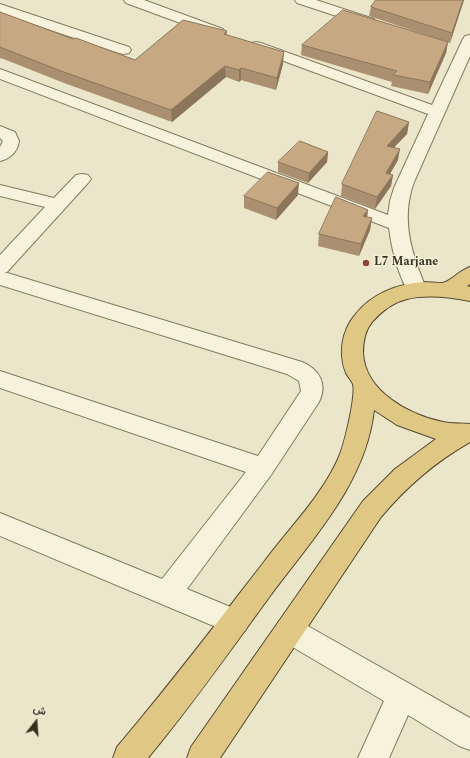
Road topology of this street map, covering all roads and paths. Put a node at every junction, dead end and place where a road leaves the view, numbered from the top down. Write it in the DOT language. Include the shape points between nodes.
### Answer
graph roads {
  1 [pos="131,0"];
  2 [pos="302,0"];
  3 [pos="0,8"];
  4 [pos="383,26"];
  5 [pos="228,36"];
  6 [pos="243,41"];
  7 [pos="461,46"];
  8 [pos="124,50"];
  9 [pos="0,74"];
  10 [pos="436,112"];
  11 [pos="0,131"];
  12 [pos="0,156"];
  13 [pos="82,179"];
  14 [pos="0,190"];
  15 [pos="58,205"];
  16 [pos="398,225"];
  17 [pos="0,267"];
  18 [pos="470,274"];
  19 [pos="0,278"];
  20 [pos="417,290"];
  21 [pos="448,290"];
  22 [pos="470,294"];
  23 [pos="0,379"];
  24 [pos="364,385"];
  25 [pos="468,433"];
  26 [pos="263,468"];
  27 [pos="0,524"];
  28 [pos="167,594"];
  29 [pos="235,622"];
  30 [pos="289,630"];
  31 [pos="402,695"];
  32 [pos="470,735"];
  33 [pos="128,758"];
  34 [pos="202,758"];
  35 [pos="373,758"];
  1 -- 5 [label="street"];
  2 -- 4 [label="street"];
  3 -- 8 [label="street"];
  6 -- 10 [label="street"];
  7 -- 10 [label="street"];
  9 -- 16 [label="street"];
  10 -- 16 [label="street" via="402,192 398,208"];
  11 -- 12 [label="street" via="9,136 11,141 10,147"];
  13 -- 15 [label="street"];
  14 -- 15 [label="street"];
  15 -- 17 [label="street"];
  16 -- 20 [label="street" via="408,268"];
  18 -- 21 [label="highway"];
  19 -- 26 [label="street" via="303,371 313,382 311,396"];
  20 -- 21 [label="highway"];
  20 -- 24 [label="highway" via="396,295 378,304 364,316 355,331 352,349 355,367"];
  21 -- 22 [label="highway"];
  23 -- 26 [label="street"];
  24 -- 25 [label="highway" via="382,405 407,420 436,430"];
  24 -- 29 [label="highway" via="360,431 341,477"];
  25 -- 30 [label="highway" via="440,447 392,485 372,509"];
  26 -- 28 [label="street"];
  27 -- 28 [label="street"];
  28 -- 29 [label="street"];
  29 -- 33 [label="highway"];
  30 -- 31 [label="street"];
  30 -- 34 [label="highway"];
  31 -- 32 [label="street"];
  31 -- 35 [label="street"];
}
